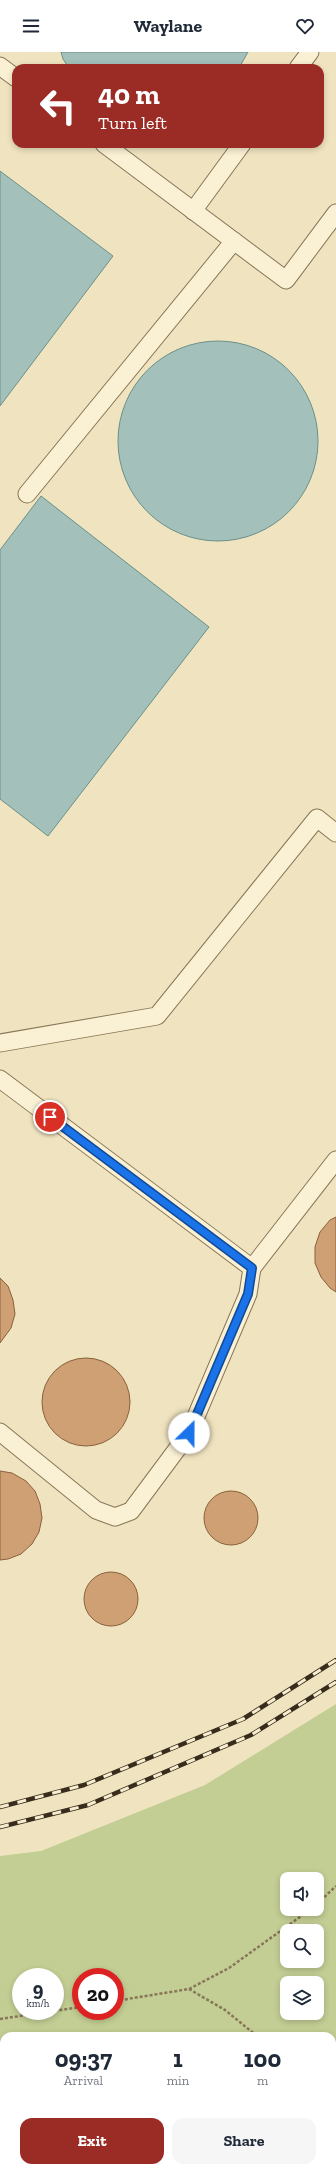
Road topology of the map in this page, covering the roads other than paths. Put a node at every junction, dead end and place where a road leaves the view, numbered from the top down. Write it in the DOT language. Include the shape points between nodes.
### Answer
graph roads {
  1 [pos="310,52"];
  2 [pos="301,64"];
  3 [pos="0,66"];
  4 [pos="12,75"];
  5 [pos="109,148"];
  6 [pos="239,148"];
  7 [pos="193,210"];
  8 [pos="336,213"];
  9 [pos="234,241"];
  10 [pos="26,494"];
  11 [pos="336,833"];
  12 [pos="0,1043"];
  13 [pos="0,1079"];
  14 [pos="336,1160"];
  15 [pos="252,1268"];
  16 [pos="0,1432"];
  1 -- 2 [label="lane"];
  3 -- 4 [label="lane"];
  5 -- 7 [label="lane"];
  6 -- 7 [label="lane"];
  7 -- 9 [label="lane"];
  8 -- 9 [label="lane" via="286,280"];
  9 -- 10 [label="lane"];
  11 -- 12 [label="lane" via="317,818 157,1016"];
  13 -- 15 [label="lane"];
  14 -- 15 [label="lane"];
  15 -- 16 [label="lane" via="248,1294 189,1433 131,1511 115,1517 96,1510"];
}
